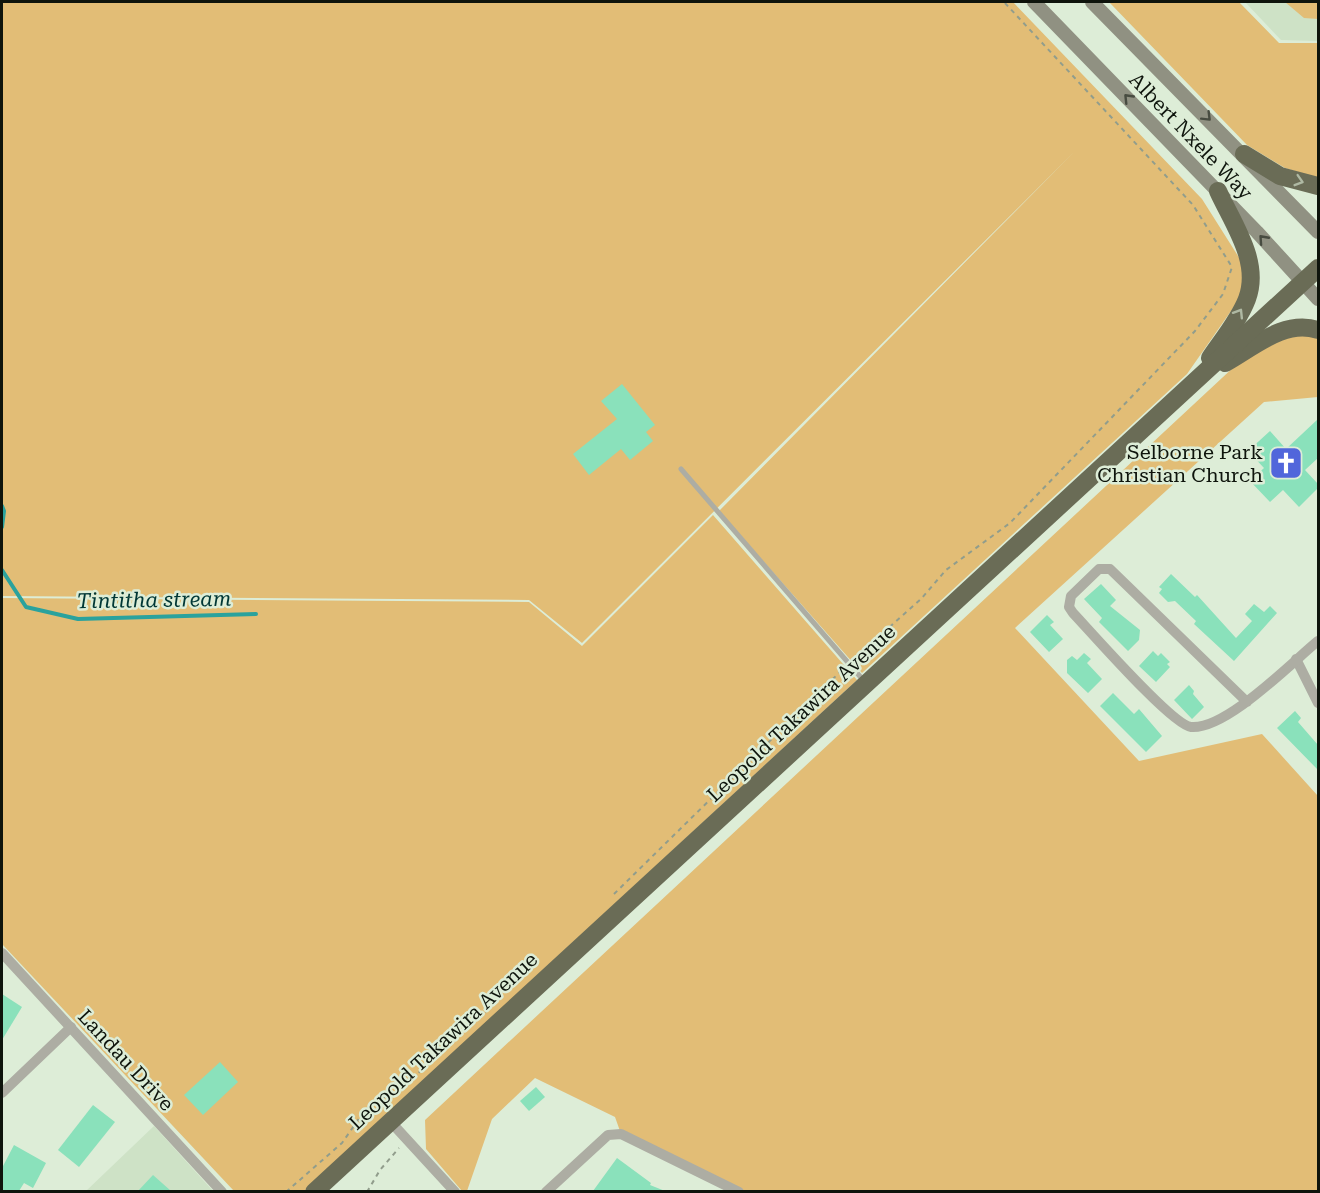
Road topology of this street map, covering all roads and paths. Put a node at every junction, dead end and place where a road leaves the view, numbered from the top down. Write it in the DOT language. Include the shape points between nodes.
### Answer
graph roads {
  1 [pos="1004,2"];
  2 [pos="1034,2"];
  3 [pos="1092,2"];
  4 [pos="1244,154"];
  5 [pos="1318,186"];
  6 [pos="1218,191"];
  7 [pos="1318,232"];
  8 [pos="1318,268"];
  9 [pos="1302,282"];
  10 [pos="1318,299"];
  11 [pos="1318,330"];
  12 [pos="1196,380"];
  13 [pos="681,469"];
  14 [pos="1318,641"];
  15 [pos="1296,659"];
  16 [pos="848,664"];
  17 [pos="867,684"];
  18 [pos="1247,702"];
  19 [pos="1318,703"];
  20 [pos="610,898"];
  21 [pos="2,953"];
  22 [pos="488,1010"];
  23 [pos="71,1027"];
  24 [pos="2,1093"];
  25 [pos="389,1120"];
  26 [pos="408,1140"];
  27 [pos="222,1191"];
  28 [pos="286,1191"];
  29 [pos="314,1191"];
  30 [pos="367,1191"];
  31 [pos="455,1191"];
  32 [pos="546,1191"];
  33 [pos="739,1191"];
  1 -- 16 [label="path" via="1193,206 1232,267 1223,294 1195,331 1010,523 946,570 921,599"];
  6 -- 2 [label="main road, Albert Nxele Way, one-way"];
  3 -- 4 [label="main road, Albert Nxele Way, one-way"];
  4 -- 5 [label="highway, one-way" via="1280,176"];
  4 -- 7 [label="main road, Albert Nxele Way"];
  9 -- 6 [label="main road, Albert Nxele Way, one-way"];
  12 -- 6 [label="highway, one-way" via="1246,301 1251,283 1251,266"];
  8 -- 9 [label="highway, Leopold Takawira Avenue"];
  9 -- 10 [label="main road, Albert Nxele Way"];
  9 -- 12 [label="highway, Leopold Takawira Avenue"];
  11 -- 12 [label="highway" via="1306,326 1280,330"];
  12 -- 17 [label="highway, Leopold Takawira Avenue"];
  13 -- 16 [label="lane"];
  14 -- 15 [label="street"];
  15 -- 18 [label="street"];
  15 -- 19 [label="street"];
  16 -- 17 [label="lane"];
  16 -- 20 [label="path"];
  17 -- 25 [label="highway, Leopold Takawira Avenue"];
  18 -- 18 [label="street" via="1110,569 1099,569 1071,596 1069,608 1073,613 1186,726 1212,723"];
  21 -- 23 [label="street, Landau Drive"];
  22 -- 28 [label="path" via="414,1077 365,1110 342,1143"];
  23 -- 24 [label="street"];
  23 -- 27 [label="street, Landau Drive"];
  25 -- 26 [label="street"];
  25 -- 29 [label="highway, Leopold Takawira Avenue"];
  26 -- 30 [label="path" via="380,1170"];
  26 -- 31 [label="street"];
  32 -- 33 [label="street" via="608,1135 621,1134"];
}
